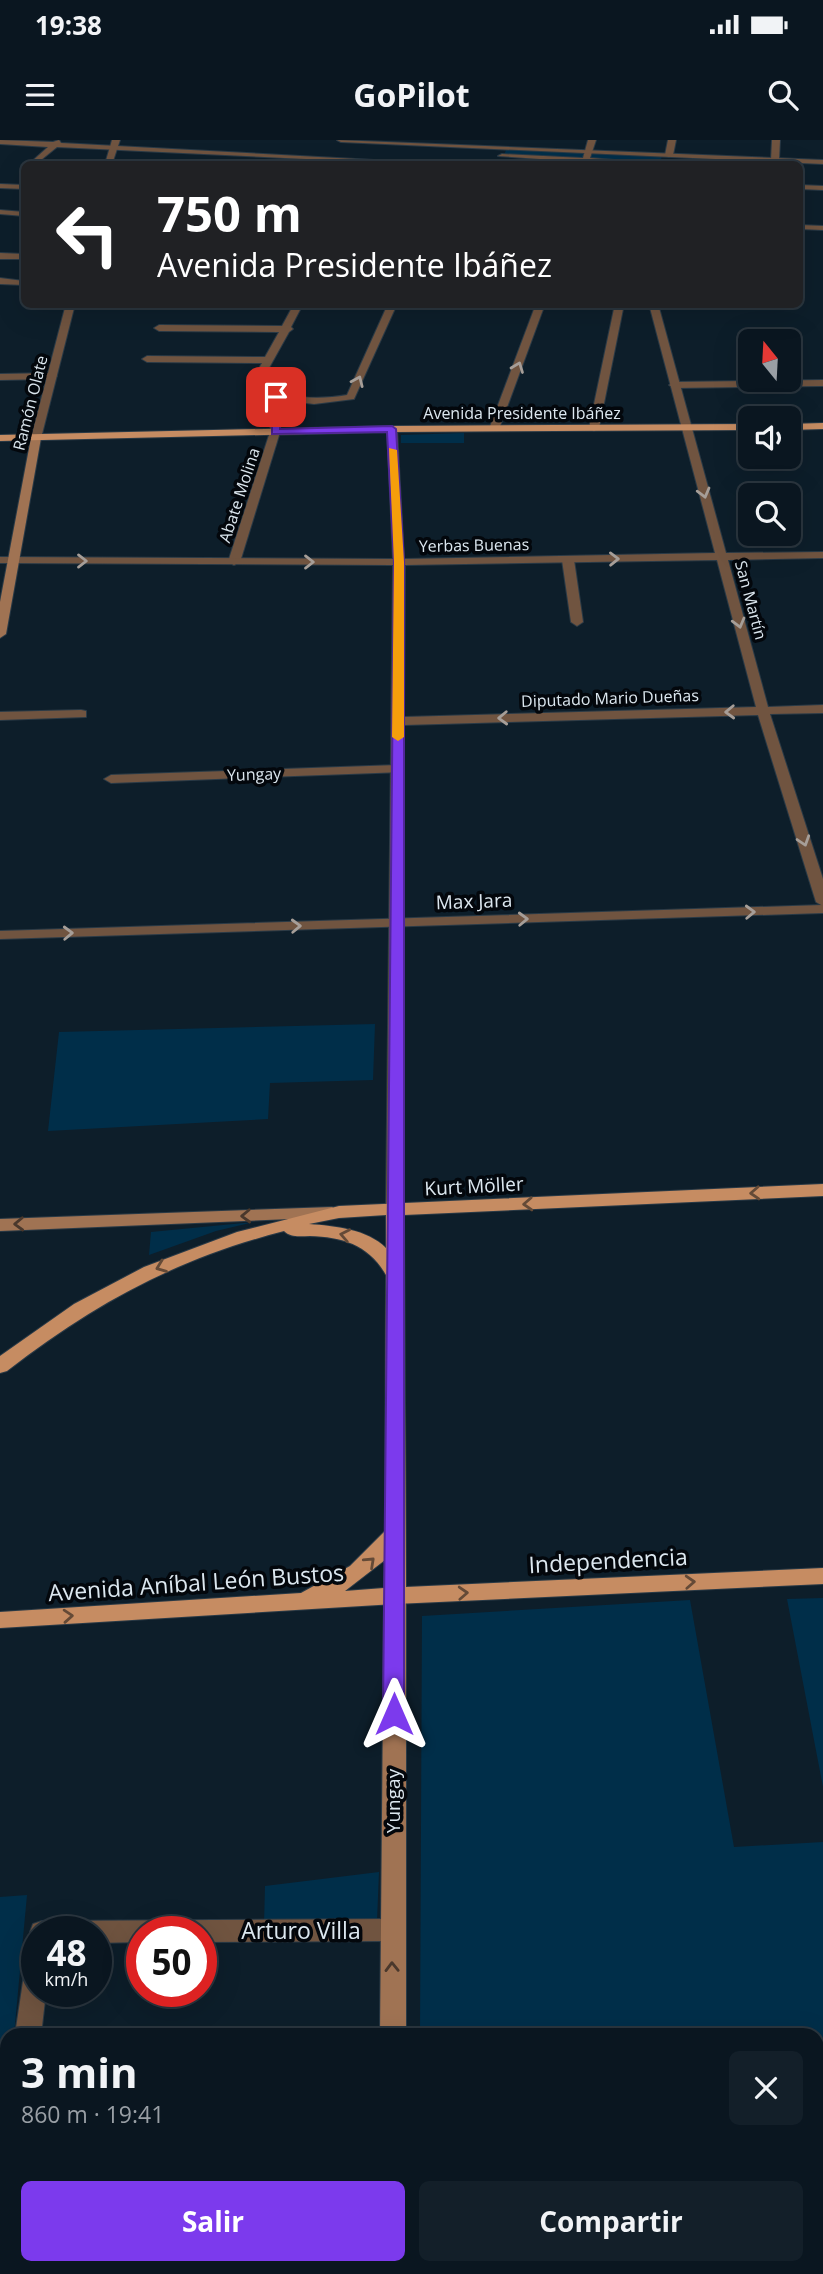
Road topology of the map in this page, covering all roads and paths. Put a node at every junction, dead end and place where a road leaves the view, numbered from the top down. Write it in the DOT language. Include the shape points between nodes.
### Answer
graph roads {
  1 [pos="341,140"];
  2 [pos="348,140"];
  3 [pos="592,140"];
  4 [pos="672,140"];
  5 [pos="776,140"];
  6 [pos="1,141"];
  7 [pos="58,142"];
  8 [pos="115,144"];
  9 [pos="498,144"];
  10 [pos="259,156"];
  11 [pos="502,156"];
  12 [pos="587,159"];
  13 [pos="668,160"];
  14 [pos="775,160"];
  15 [pos="36,161"];
  16 [pos="109,161"];
  17 [pos="255,161"];
  18 [pos="334,161"];
  19 [pos="616,161"];
  20 [pos="799,161"];
  21 [pos="803,161"];
  22 [pos="823,162"];
  23 [pos="0,186"];
  24 [pos="21,187"];
  25 [pos="803,187"];
  26 [pos="823,188"];
  27 [pos="4,212"];
  28 [pos="0,219"];
  29 [pos="803,227"];
  30 [pos="823,228"];
  31 [pos="0,256"];
  32 [pos="21,256"];
  33 [pos="0,281"];
  34 [pos="21,283"];
  35 [pos="70,308"];
  36 [pos="297,308"];
  37 [pos="391,308"];
  38 [pos="539,308"];
  39 [pos="619,308"];
  40 [pos="654,308"];
  41 [pos="159,328"];
  42 [pos="288,329"];
  43 [pos="146,359"];
  44 [pos="268,360"];
  45 [pos="52,376"];
  46 [pos="0,377"];
  47 [pos="823,383"];
  48 [pos="674,385"];
  49 [pos="276,397"];
  50 [pos="823,426"];
  51 [pos="738,427"];
  52 [pos="801,427"];
  53 [pos="594,428"];
  54 [pos="686,428"];
  55 [pos="392,429"];
  56 [pos="494,429"];
  57 [pos="275,432"];
  58 [pos="0,438"];
  59 [pos="36,438"];
  60 [pos="823,555"];
  61 [pos="721,557"];
  62 [pos="0,560"];
  63 [pos="13,560"];
  64 [pos="569,560"];
  65 [pos="234,562"];
  66 [pos="399,562"];
  67 [pos="1,619"];
  68 [pos="577,622"];
  69 [pos="0,634"];
  70 [pos="823,709"];
  71 [pos="763,711"];
  72 [pos="81,714"];
  73 [pos="0,716"];
  74 [pos="398,722"];
  75 [pos="398,769"];
  76 [pos="111,779"];
  77 [pos="823,902"];
  78 [pos="823,909"];
  79 [pos="397,923"];
  80 [pos="0,935"];
  81 [pos="823,1190"];
  82 [pos="395,1210"];
  83 [pos="339,1212"];
  84 [pos="0,1225"];
  85 [pos="248,1236"];
  86 [pos="395,1276"];
  87 [pos="0,1366"];
  88 [pos="395,1532"];
  89 [pos="823,1576"];
  90 [pos="395,1596"];
  91 [pos="293,1602"];
  92 [pos="0,1620"];
  93 [pos="392,1930"];
  94 [pos="112,1932"];
  95 [pos="32,2007"];
  96 [pos="29,2028"];
  97 [pos="393,2028"];
  1 -- 2 [label="street"];
  2 -- 9 [label="street"];
  3 -- 12 [label="street"];
  4 -- 13 [label="street"];
  5 -- 14 [label="street"];
  6 -- 7 [label="street"];
  7 -- 8 [label="street"];
  7 -- 15 [label="street"];
  8 -- 10 [label="street" via="195,156"];
  8 -- 16 [label="street"];
  9 -- 12 [label="street"];
  10 -- 17 [label="street"];
  10 -- 18 [label="street"];
  11 -- 12 [label="street"];
  12 -- 13 [label="street"];
  12 -- 19 [label="street"];
  13 -- 14 [label="street"];
  14 -- 20 [label="street"];
  21 -- 22 [label="street"];
  23 -- 24 [label="street"];
  25 -- 26 [label="street"];
  27 -- 28 [label="street"];
  29 -- 30 [label="street"];
  31 -- 32 [label="street"];
  33 -- 34 [label="street"];
  35 -- 45 [label="street, Ramón Olate"];
  36 -- 42 [label="street"];
  49 -- 37 [label="street, one-way" via="351,397"];
  56 -- 38 [label="street, one-way"];
  39 -- 53 [label="street"];
  40 -- 48 [label="street, San Martín"];
  41 -- 42 [label="street"];
  42 -- 44 [label="street"];
  43 -- 44 [label="street"];
  44 -- 49 [label="street" via="254,385"];
  45 -- 46 [label="street"];
  45 -- 59 [label="street, Ramón Olate"];
  47 -- 48 [label="street"];
  48 -- 54 [label="street, San Martín"];
  49 -- 57 [label="street, Abate Molina"];
  50 -- 52 [label="main road"];
  51 -- 54 [label="main road, Avenida Presidente Ibáñez"];
  53 -- 54 [label="main road, Avenida Presidente Ibáñez"];
  53 -- 56 [label="main road, Avenida Presidente Ibáñez"];
  54 -- 61 [label="street, San Martín, one-way"];
  55 -- 56 [label="main road, Avenida Presidente Ibáñez"];
  55 -- 57 [label="main road, Avenida Presidente Ibáñez"];
  55 -- 66 [label="street, Yungay"];
  57 -- 59 [label="main road, Avenida Presidente Ibáñez"];
  57 -- 65 [label="street, Abate Molina"];
  58 -- 59 [label="main road, Avenida Presidente Ibáñez"];
  59 -- 63 [label="main road, Ramón Olate"];
  60 -- 61 [label="street, Yerbas Buenas"];
  64 -- 61 [label="street, Yerbas Buenas, one-way"];
  61 -- 71 [label="street, San Martín, one-way"];
  62 -- 63 [label="street, Yerbas Buenas"];
  63 -- 65 [label="street, Yerbas Buenas, one-way"];
  63 -- 67 [label="main road, Ramón Olate"];
  64 -- 66 [label="street, Yerbas Buenas"];
  64 -- 68 [label="street"];
  65 -- 66 [label="street, Yerbas Buenas, one-way"];
  66 -- 74 [label="street, Yungay"];
  67 -- 69 [label="main road, Ramón Olate"];
  70 -- 71 [label="street, Diputado Mario Dueñas"];
  71 -- 74 [label="street, Diputado Mario Dueñas, one-way"];
  71 -- 77 [label="street, San Martín, one-way"];
  72 -- 73 [label="street"];
  74 -- 75 [label="street, Yungay"];
  75 -- 76 [label="street, Yungay"];
  75 -- 79 [label="street, Yungay"];
  79 -- 78 [label="street, Max Jara, one-way"];
  80 -- 79 [label="street, Max Jara, one-way"];
  79 -- 82 [label="street, Yungay"];
  81 -- 82 [label="main road, Kurt Möller, one-way"];
  82 -- 83 [label="main road, Kurt Möller"];
  82 -- 86 [label="main road, Yungay"];
  83 -- 84 [label="main road, Kurt Möller, one-way"];
  83 -- 85 [label="main road"];
  86 -- 85 [label="main road, one-way" via="381,1252 358,1237 311,1230"];
  85 -- 87 [label="main road, one-way" via="111,1290"];
  86 -- 88 [label="main road, Yungay"];
  88 -- 90 [label="main road, Yungay"];
  91 -- 88 [label="main road, one-way" via="360,1570"];
  90 -- 89 [label="main road, Independencia, one-way"];
  90 -- 91 [label="main road, Avenida Aníbal León Bustos"];
  90 -- 93 [label="main road, Yungay"];
  92 -- 91 [label="main road, Avenida Aníbal León Bustos, one-way"];
  93 -- 94 [label="street, Arturo Villa"];
  97 -- 93 [label="main road, Yungay, one-way"];
  95 -- 96 [label="street"];
}
